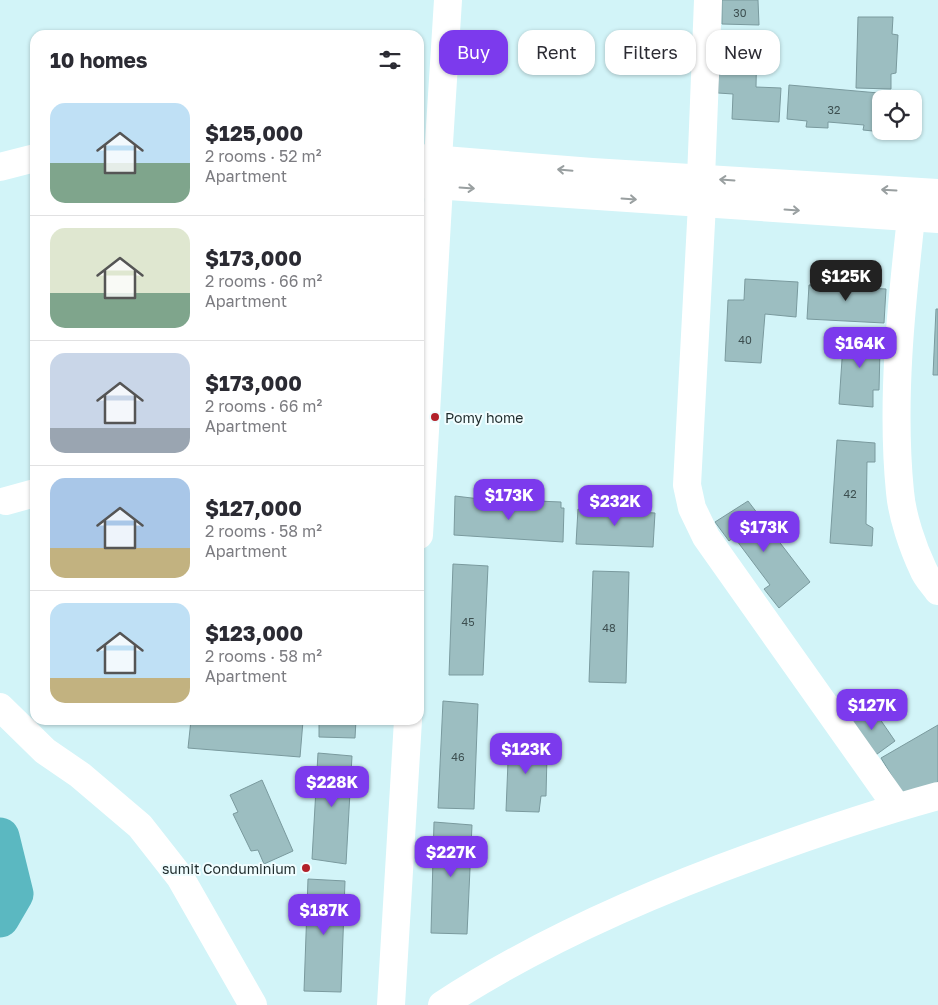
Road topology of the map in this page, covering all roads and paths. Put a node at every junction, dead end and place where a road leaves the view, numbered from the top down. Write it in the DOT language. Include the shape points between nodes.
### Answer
graph roads {
  1 [pos="448,0"];
  2 [pos="708,0"];
  3 [pos="30,159"];
  4 [pos="429,159"];
  5 [pos="0,167"];
  6 [pos="429,185"];
  7 [pos="701,191"];
  8 [pos="938,193"];
  9 [pos="911,218"];
  10 [pos="938,219"];
  11 [pos="424,351"];
  12 [pos="30,494"];
  13 [pos="6,501"];
  14 [pos="938,591"];
  15 [pos="0,706"];
  16 [pos="408,725"];
  17 [pos="938,796"];
  18 [pos="897,807"];
  19 [pos="253,1005"];
  20 [pos="391,1005"];
  21 [pos="442,1005"];
  1 -- 4 [label="street"];
  2 -- 7 [label="street"];
  3 -- 5 [label="street"];
  7 -- 4 [label="street, one-way"];
  6 -- 7 [label="street, one-way"];
  6 -- 11 [label="street"];
  8 -- 7 [label="street, one-way"];
  7 -- 9 [label="street, one-way"];
  7 -- 18 [label="street" via="687,485 692,508 706,537"];
  9 -- 10 [label="street"];
  9 -- 14 [label="street" via="896,405 900,494 923,571"];
  12 -- 13 [label="street"];
  15 -- 19 [label="street" via="45,751 80,775 140,826 180,877"];
  16 -- 20 [label="street"];
  17 -- 18 [label="street"];
  18 -- 21 [label="street" via="691,879 610,914 488,975"];
}
